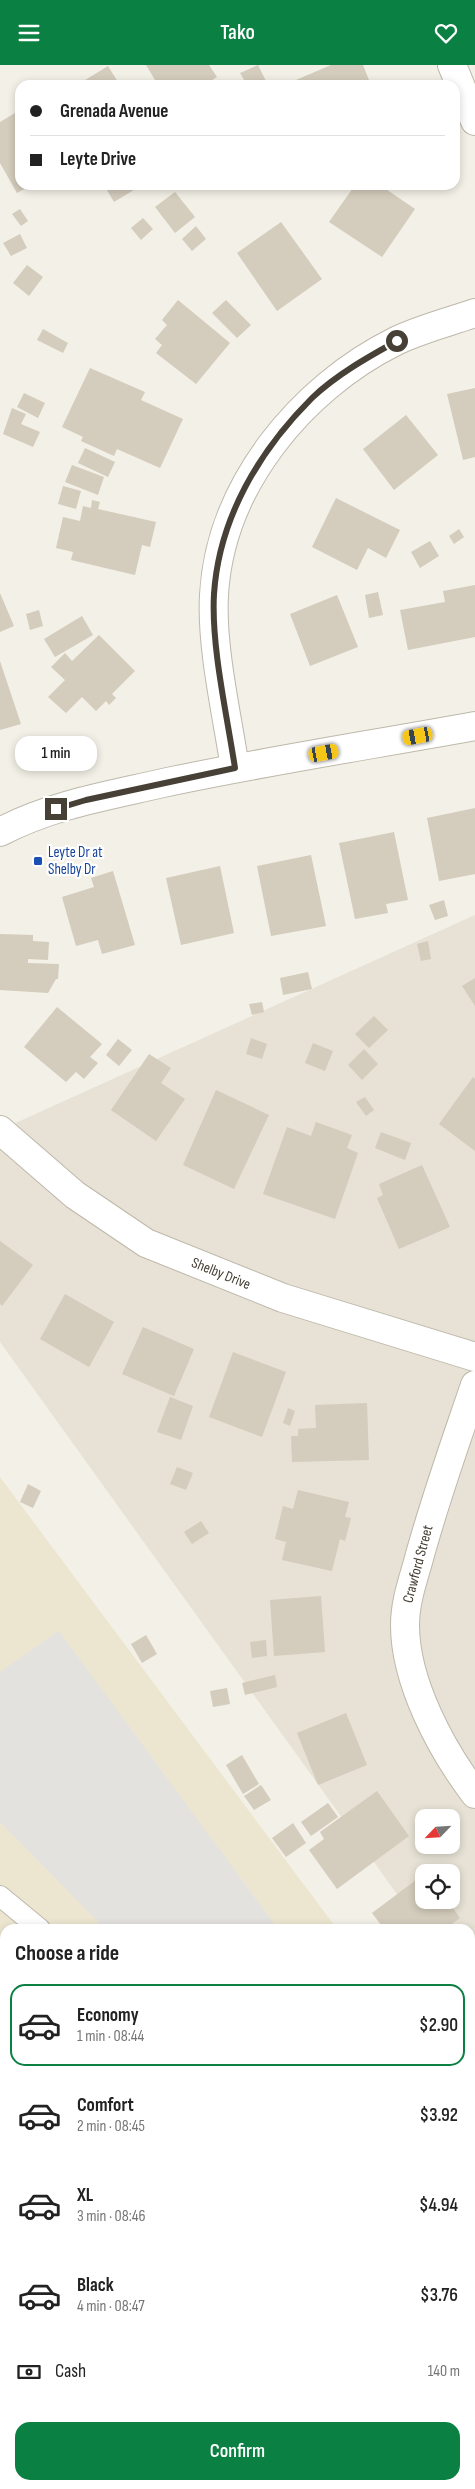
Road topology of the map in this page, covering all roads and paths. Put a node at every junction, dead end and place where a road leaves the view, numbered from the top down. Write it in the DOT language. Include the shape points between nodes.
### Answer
graph roads {
  1 [pos="452,65"];
  2 [pos="458,80"];
  3 [pos="460,84"];
  4 [pos="475,121"];
  5 [pos="475,313"];
  6 [pos="475,726"];
  7 [pos="235,768"];
  8 [pos="0,831"];
  9 [pos="0,1130"];
  10 [pos="475,1357"];
  11 [pos="475,1385"];
  12 [pos="475,1794"];
  13 [pos="0,1896"];
  14 [pos="34,1924"];
  1 -- 2 [label="street"];
  3 -- 4 [label="street"];
  5 -- 7 [label="street" via="397,341 333,382 313,398 267,450 242,490 233,509 218,565 214,595 219,661"];
  6 -- 7 [label="street"];
  7 -- 8 [label="street" via="86,800 42,813"];
  9 -- 10 [label="street, Shelby Drive" via="75,1195 146,1243 283,1298"];
  11 -- 12 [label="street, Crawford Street" via="424,1540 406,1608 405,1627 410,1666 427,1712 446,1752"];
  13 -- 14 [label="lane"];
}
